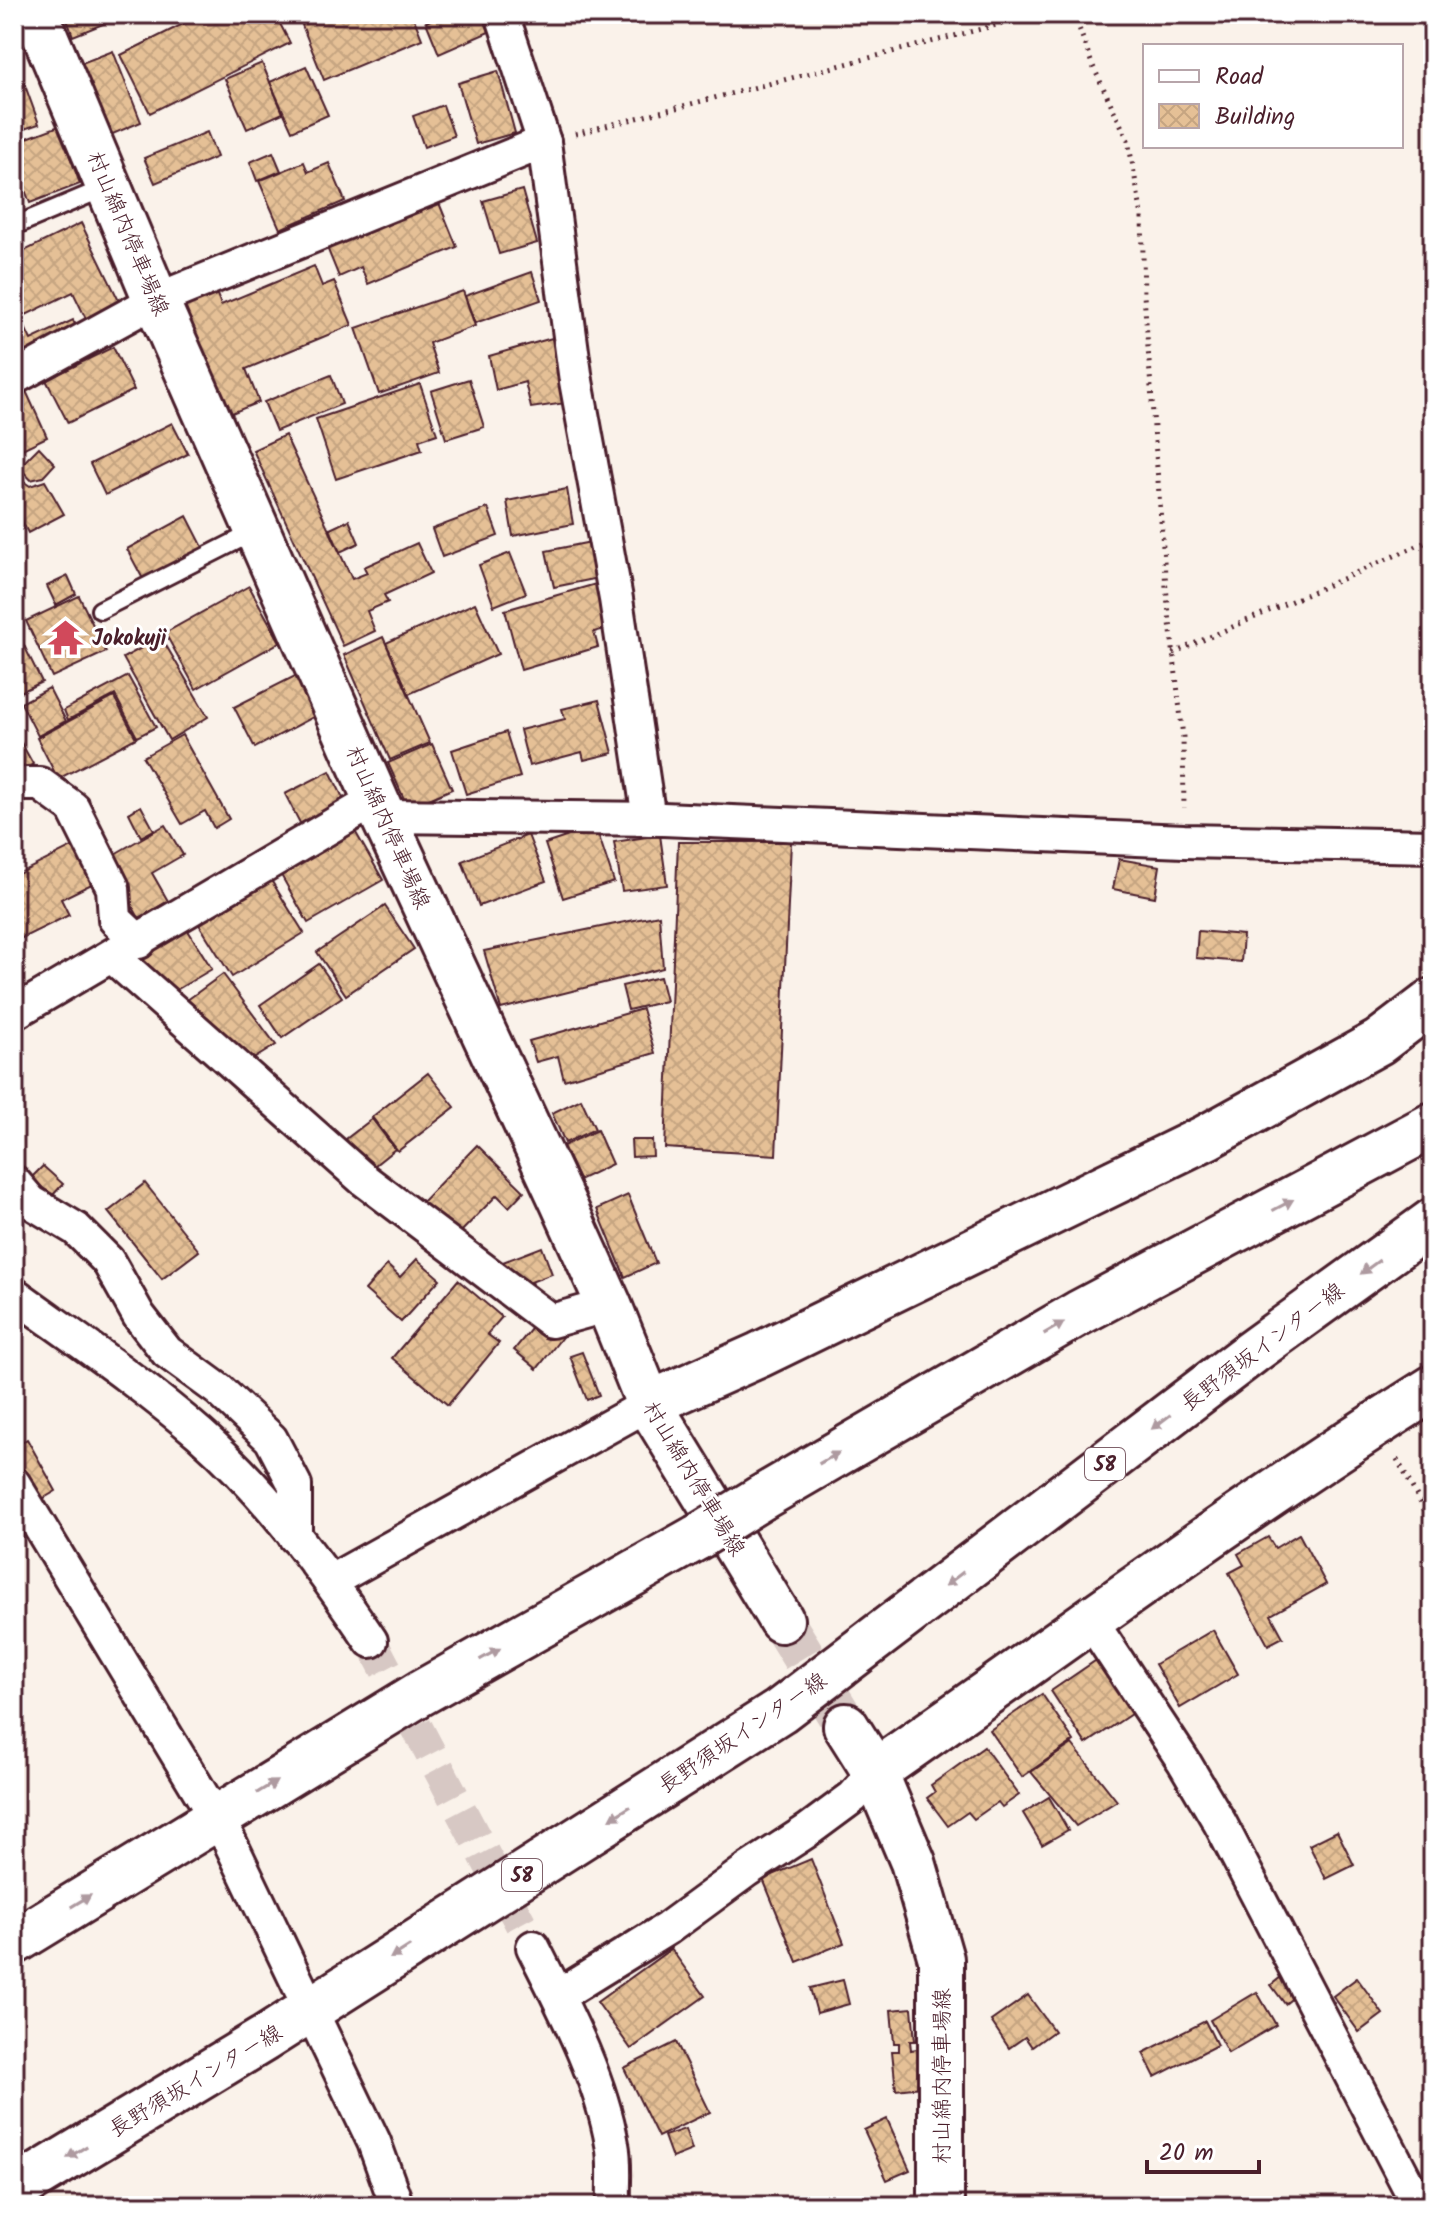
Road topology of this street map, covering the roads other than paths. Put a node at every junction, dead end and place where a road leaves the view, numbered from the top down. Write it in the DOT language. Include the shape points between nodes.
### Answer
graph roads {
  1 [pos="36,14"];
  2 [pos="502,14"];
  3 [pos="544,142"];
  4 [pos="108,187"];
  5 [pos="14,226"];
  6 [pos="156,300"];
  7 [pos="14,378"];
  8 [pos="258,531"];
  9 [pos="100,610"];
  10 [pos="26,784"];
  11 [pos="380,808"];
  12 [pos="649,819"];
  13 [pos="1433,846"];
  14 [pos="126,950"];
  15 [pos="1433,1001"];
  16 [pos="14,1013"];
  17 [pos="1433,1125"];
  18 [pos="14,1182"];
  19 [pos="1433,1221"];
  20 [pos="14,1294"];
  21 [pos="609,1305"];
  22 [pos="1433,1388"];
  23 [pos="649,1404"];
  24 [pos="14,1484"];
  25 [pos="295,1537"];
  26 [pos="331,1581"];
  27 [pos="781,1620"];
  28 [pos="1091,1621"];
  29 [pos="371,1641"];
  30 [pos="846,1726"];
  31 [pos="875,1772"];
  32 [pos="217,1817"];
  33 [pos="14,1942"];
  34 [pos="533,1947"];
  35 [pos="558,1996"];
  36 [pos="309,2009"];
  37 [pos="14,2190"];
  38 [pos="397,2206"];
  39 [pos="614,2206"];
  40 [pos="941,2206"];
  41 [pos="1419,2206"];
  1 -- 4 [label="main road, 村山綿内停車場線"];
  2 -- 3 [label="street"];
  3 -- 6 [label="street"];
  3 -- 12 [label="street" via="576,381"];
  4 -- 5 [label="lane"];
  4 -- 6 [label="main road, 村山綿内停車場線"];
  6 -- 7 [label="street"];
  6 -- 8 [label="main road, 村山綿内停車場線"];
  8 -- 9 [label="lane"];
  8 -- 11 [label="main road, 村山綿内停車場線"];
  10 -- 14 [label="street" via="40,784 73,808 113,888 115,919"];
  11 -- 12 [label="street"];
  11 -- 14 [label="street"];
  11 -- 21 [label="main road, 村山綿内停車場線"];
  12 -- 13 [label="street"];
  14 -- 16 [label="street"];
  14 -- 21 [label="street" via="363,1179 551,1321"];
  15 -- 23 [label="main road" via="1379,1042 1207,1137"];
  32 -- 17 [label="main road, one-way, bridge" via="421,1693 1079,1313"];
  18 -- 25 [label="street" via="31,1202 76,1229 108,1261 167,1352 219,1390 271,1439 295,1485"];
  19 -- 36 [label="main road, 長野須坂インター線 / 58, one-way" via="780,1711"];
  20 -- 25 [label="street" via="200,1434"];
  21 -- 23 [label="main road, 村山綿内停車場線"];
  22 -- 28 [label="main road"];
  23 -- 26 [label="street"];
  23 -- 27 [label="main road, 村山綿内停車場線"];
  24 -- 32 [label="street"];
  25 -- 26 [label="street"];
  26 -- 29 [label="street"];
  28 -- 31 [label="main road"];
  28 -- 41 [label="street" via="1220,1823"];
  30 -- 31 [label="main road, 村山綿内停車場線"];
  31 -- 35 [label="street" via="853,1797 807,1831 668,1928"];
  31 -- 40 [label="main road, 村山綿内停車場線" via="913,1862 941,1959"];
  33 -- 32 [label="main road, one-way"];
  32 -- 36 [label="street"];
  34 -- 35 [label="street"];
  35 -- 39 [label="street" via="592,2075 612,2145"];
  36 -- 37 [label="main road, 長野須坂インター線 / 58, one-way"];
  36 -- 38 [label="street" via="374,2142"];
}
